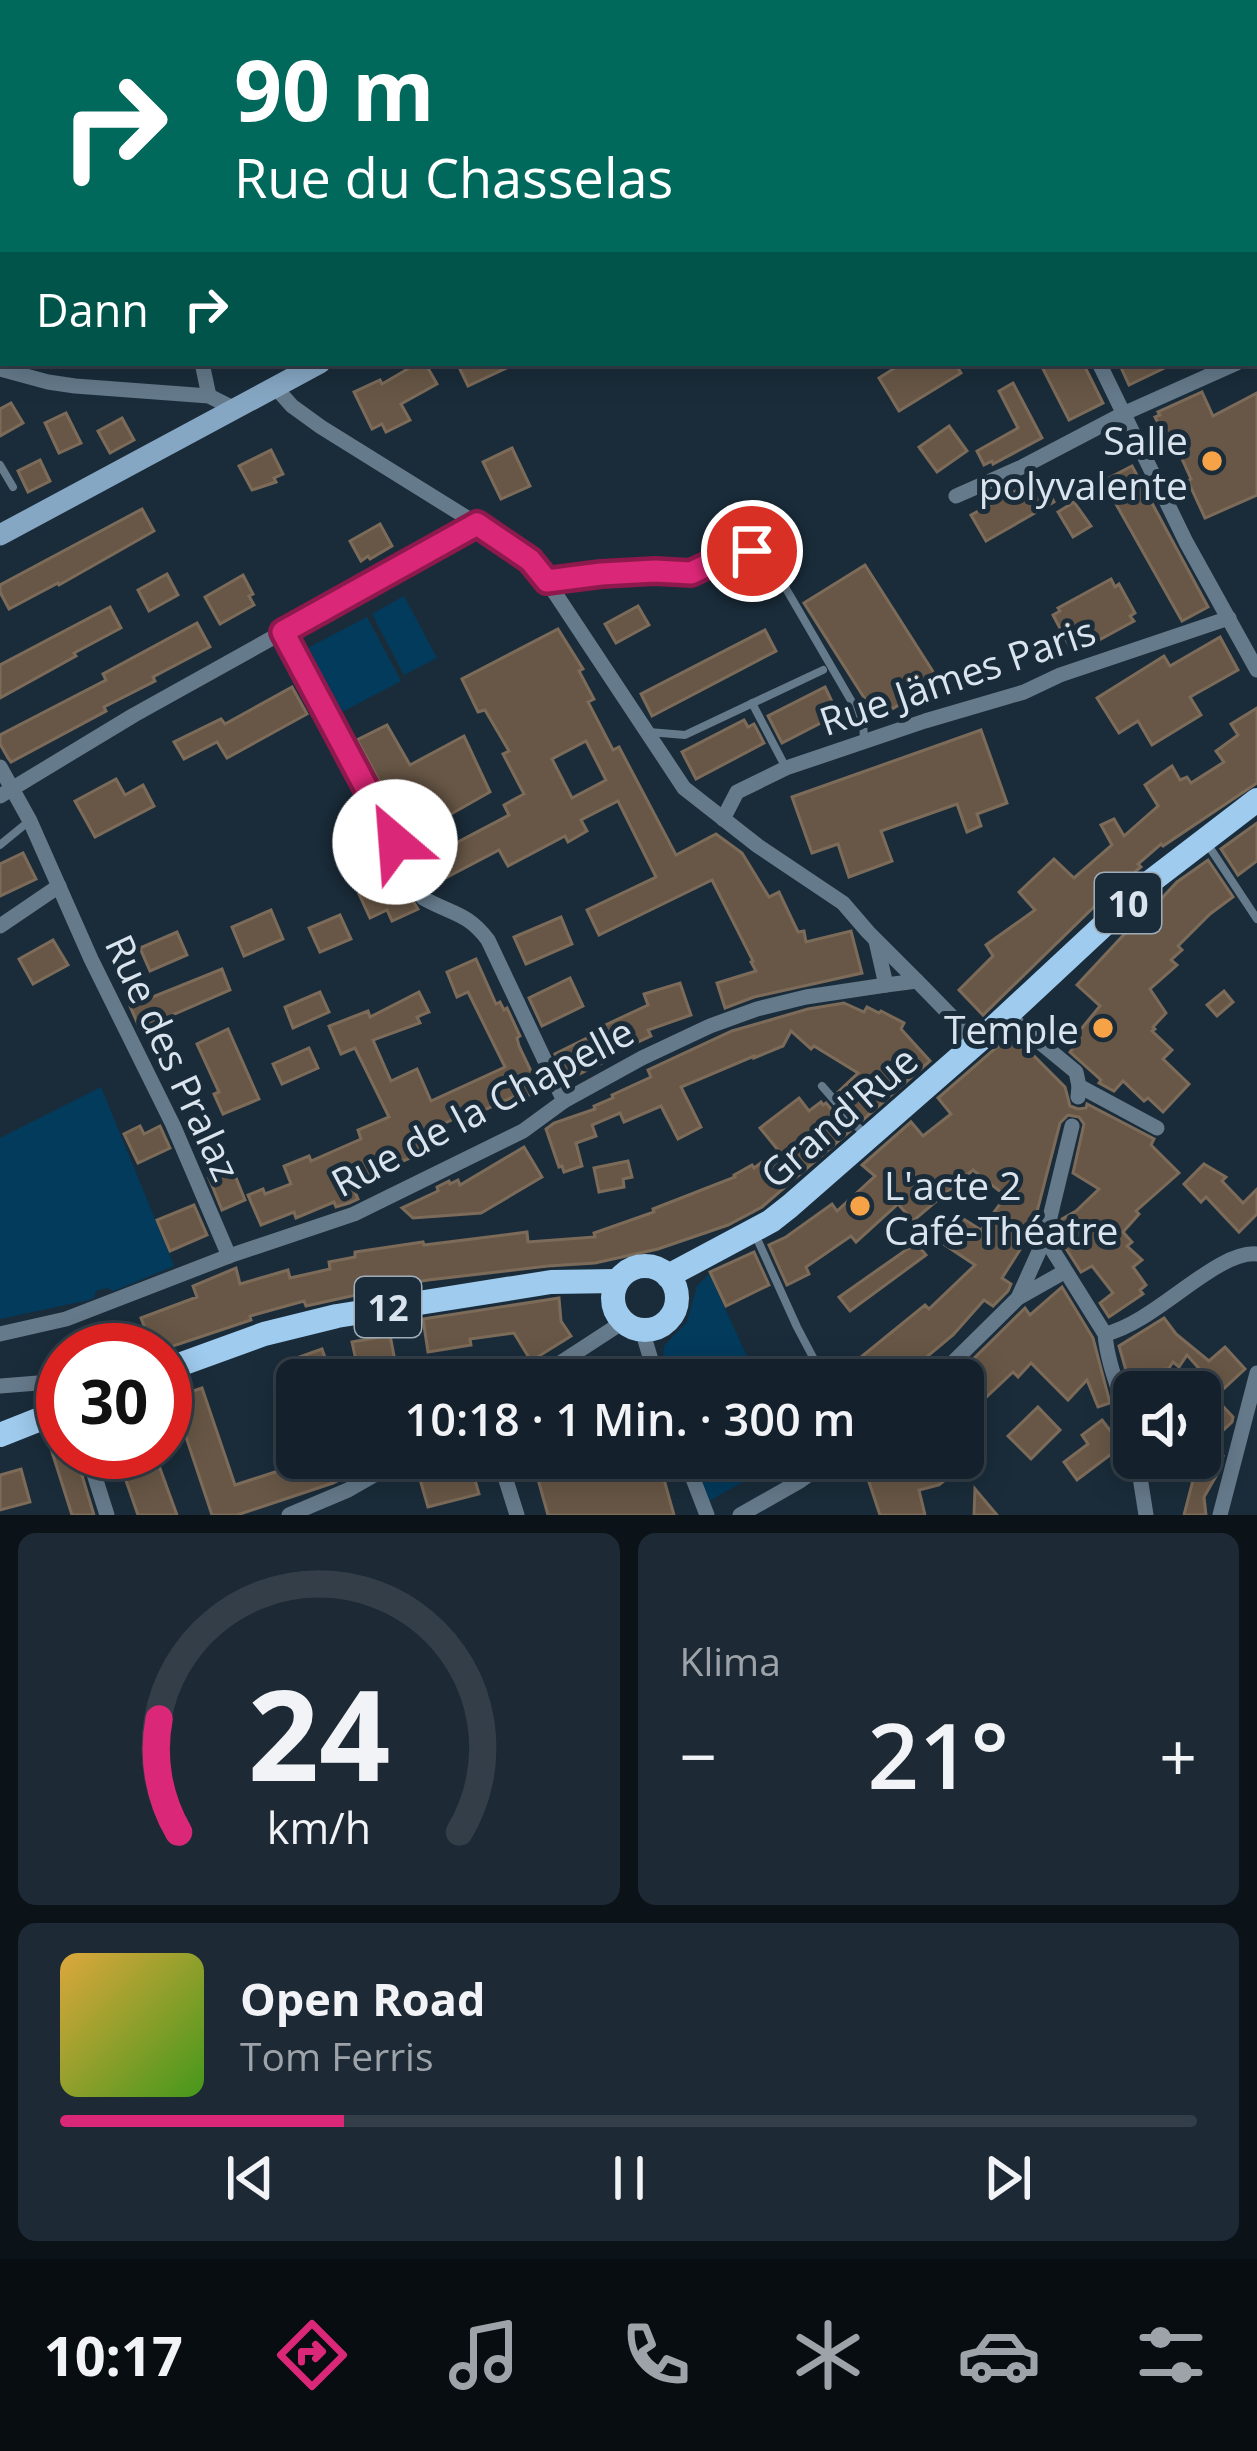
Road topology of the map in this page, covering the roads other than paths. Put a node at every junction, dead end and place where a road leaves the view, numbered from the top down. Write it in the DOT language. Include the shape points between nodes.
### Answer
graph roads {
  1 [pos="203,366"];
  2 [pos="314,366"];
  3 [pos="1101,366"];
  4 [pos="1230,366"];
  5 [pos="0,369"];
  6 [pos="274,387"];
  7 [pos="209,396"];
  8 [pos="233,408"];
  9 [pos="1125,413"];
  10 [pos="0,465"];
  11 [pos="13,487"];
  12 [pos="956,496"];
  13 [pos="477,524"];
  14 [pos="0,535"];
  15 [pos="547,581"];
  16 [pos="1229,618"];
  17 [pos="283,632"];
  18 [pos="823,670"];
  19 [pos="1257,670"];
  20 [pos="752,703"];
  21 [pos="649,732"];
  22 [pos="864,742"];
  23 [pos="0,767"];
  24 [pos="786,768"];
  25 [pos="6,791"];
  26 [pos="1257,800"];
  27 [pos="724,819"];
  28 [pos="30,821"];
  29 [pos="1204,838"];
  30 [pos="0,844"];
  31 [pos="58,886"];
  32 [pos="1257,919"];
  33 [pos="0,926"];
  34 [pos="876,941"];
  35 [pos="917,981"];
  36 [pos="886,986"];
  37 [pos="1007,1015"];
  38 [pos="972,1047"];
  39 [pos="822,1087"];
  40 [pos="564,1100"];
  41 [pos="1072,1126"];
  42 [pos="1156,1128"];
  43 [pos="868,1139"];
  44 [pos="754,1230"];
  45 [pos="1045,1238"];
  46 [pos="1257,1254"];
  47 [pos="229,1256"];
  48 [pos="1064,1272"];
  49 [pos="668,1276"];
  50 [pos="617,1281"];
  51 [pos="1018,1298"];
  52 [pos="633,1326"];
  53 [pos="0,1334"];
  54 [pos="1105,1334"];
  55 [pos="572,1359"];
  56 [pos="648,1359"];
  57 [pos="814,1359"];
  58 [pos="956,1359"];
  59 [pos="192,1360"];
  60 [pos="1113,1371"];
  61 [pos="1257,1373"];
  62 [pos="36,1384"];
  63 [pos="0,1387"];
  64 [pos="36,1421"];
  65 [pos="0,1435"];
  66 [pos="96,1479"];
  67 [pos="367,1479"];
  68 [pos="506,1479"];
  69 [pos="693,1479"];
  70 [pos="803,1479"];
  71 [pos="1140,1479"];
  72 [pos="107,1515"];
  73 [pos="289,1515"];
  74 [pos="517,1515"];
  75 [pos="707,1515"];
  76 [pos="740,1515"];
  77 [pos="1146,1515"];
  78 [pos="1220,1515"];
  1 -- 7 [label="street"];
  2 -- 6 [label="street"];
  3 -- 9 [label="street"];
  4 -- 9 [label="street"];
  5 -- 7 [label="street" via="76,386"];
  6 -- 8 [label="street"];
  6 -- 13 [label="street" via="321,427"];
  7 -- 8 [label="street"];
  8 -- 14 [label="street"];
  9 -- 12 [label="street"];
  9 -- 16 [label="street"];
  10 -- 11 [label="lane"];
  13 -- 15 [label="street"];
  13 -- 17 [label="street"];
  15 -- 21 [label="street"];
  15 -- 22 [label="lane" via="691,573 735,552 767,556 863,722"];
  16 -- 19 [label="street"];
  16 -- 22 [label="street, Rue Jämes Paris"];
  17 -- 25 [label="street"];
  17 -- 40 [label="street" via="423,898 477,925 488,940"];
  18 -- 20 [label="lane"];
  20 -- 21 [label="lane" via="685,735"];
  20 -- 24 [label="lane"];
  21 -- 27 [label="street" via="684,788"];
  22 -- 24 [label="street, Rue Jämes Paris"];
  23 -- 25 [label="street, Rue des Pralaz"];
  24 -- 27 [label="street, Rue Jämes Paris" via="737,792"];
  25 -- 28 [label="street, Rue des Pralaz"];
  26 -- 29 [label="main road, Grand'Rue / 10"];
  27 -- 34 [label="street" via="843,903"];
  28 -- 30 [label="lane"];
  28 -- 31 [label="street, Rue des Pralaz"];
  29 -- 32 [label="lane"];
  29 -- 37 [label="main road, Grand'Rue / 10"];
  31 -- 33 [label="street"];
  31 -- 47 [label="street, Rue des Pralaz"];
  34 -- 35 [label="street"];
  34 -- 36 [label="street"];
  35 -- 36 [label="street, Rue de la Chapelle"];
  35 -- 38 [label="street"];
  36 -- 40 [label="street, Rue de la Chapelle" via="740,1015"];
  37 -- 38 [label="main road, Grand'Rue / 10"];
  37 -- 42 [label="street" via="1076,1072 1079,1091"];
  38 -- 43 [label="main road, Grand'Rue / 10"];
  39 -- 43 [label="lane"];
  40 -- 47 [label="street, Rue de la Chapelle" via="523,1131 354,1214"];
  41 -- 45 [label="street"];
  43 -- 44 [label="main road, Grand'Rue / 10"];
  44 -- 49 [label="main road, Grand'Rue / 10"];
  44 -- 57 [label="lane"];
  45 -- 48 [label="street"];
  45 -- 51 [label="street"];
  46 -- 54 [label="street" via="1225,1262"];
  47 -- 53 [label="street, Rue de la Chapelle" via="66,1318"];
  48 -- 51 [label="street"];
  48 -- 54 [label="street"];
  49 -- 50 [label="main road" via="641,1266"];
  49 -- 52 [label="main road" via="677,1294 673,1314 657,1327"];
  50 -- 52 [label="main road" via="613,1303"];
  50 -- 59 [label="main road, 12" via="551,1282 337,1316"];
  51 -- 58 [label="street"];
  52 -- 55 [label="street"];
  52 -- 56 [label="street"];
  54 -- 60 [label="street"];
  61 -- 78 [label="street"];
  62 -- 63 [label="street"];
  64 -- 65 [label="main road"];
  66 -- 72 [label="street"];
  67 -- 73 [label="street"];
  68 -- 74 [label="street"];
  69 -- 75 [label="street"];
  70 -- 76 [label="street"];
  71 -- 77 [label="street"];
}
